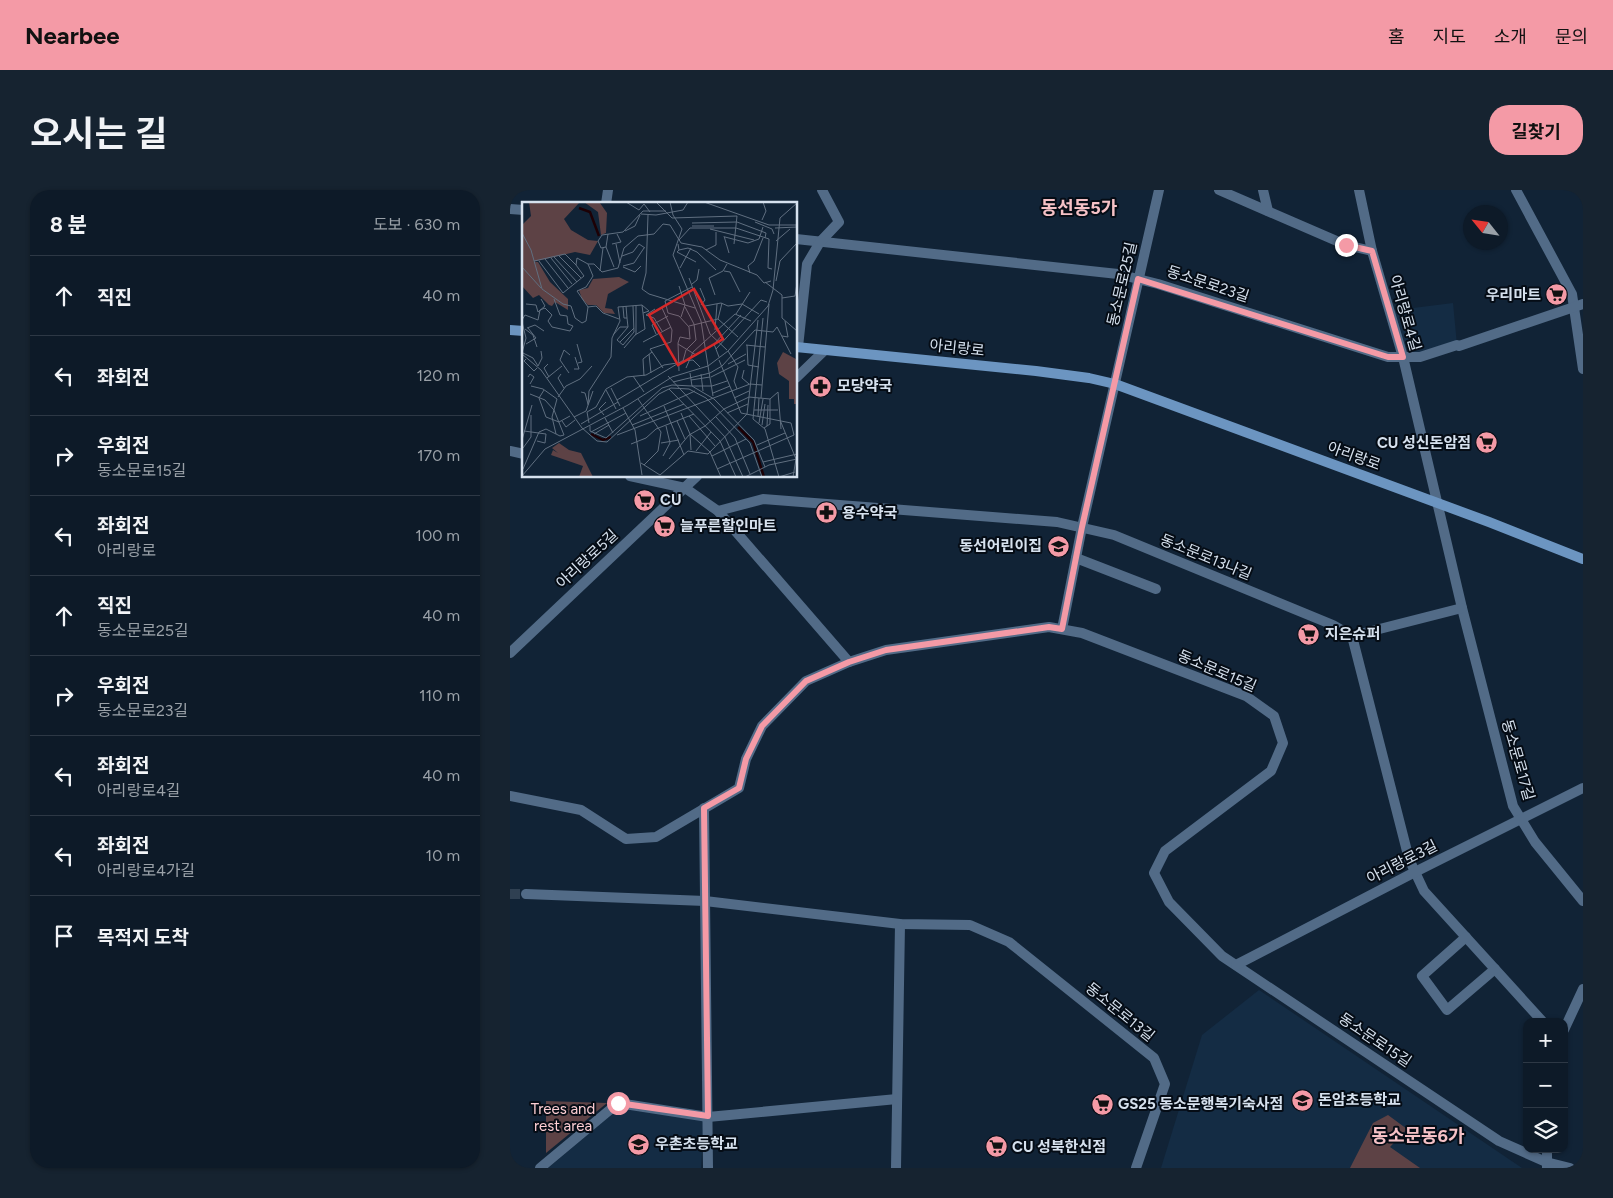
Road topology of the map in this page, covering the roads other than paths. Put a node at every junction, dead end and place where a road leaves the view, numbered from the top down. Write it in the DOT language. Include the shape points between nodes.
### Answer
graph roads {
  1 [pos="822,190"];
  2 [pos="1159,190"];
  3 [pos="1219,190"];
  4 [pos="1263,190"];
  5 [pos="1359,190"];
  6 [pos="1516,190"];
  7 [pos="1268,211"];
  8 [pos="798,239"];
  9 [pos="820,242"];
  10 [pos="1372,251"];
  11 [pos="1138,279"];
  12 [pos="1578,305"];
  13 [pos="798,338"];
  14 [pos="798,347"];
  15 [pos="825,350"];
  16 [pos="1403,357"];
  17 [pos="1583,368"];
  18 [pos="798,376"];
  19 [pos="1114,384"];
  20 [pos="639,478"];
  21 [pos="695,478"];
  22 [pos="685,488"];
  23 [pos="1436,502"];
  24 [pos="718,511"];
  25 [pos="1082,527"];
  26 [pos="1076,558"];
  27 [pos="1583,558"];
  28 [pos="1156,589"];
  29 [pos="1462,608"];
  30 [pos="1062,629"];
  31 [pos="1352,636"];
  32 [pos="510,653"];
  33 [pos="849,662"];
  34 [pos="1583,788"];
  35 [pos="510,796"];
  36 [pos="704,808"];
  37 [pos="1521,818"];
  38 [pos="1415,872"];
  39 [pos="526,894"];
  40 [pos="705,901"];
  41 [pos="1583,902"];
  42 [pos="900,924"];
  43 [pos="1466,937"];
  44 [pos="1236,965"];
  45 [pos="1495,969"];
  46 [pos="1583,989"];
  47 [pos="1540,1018"];
  48 [pos="1568,1021"];
  49 [pos="897,1099"];
  50 [pos="708,1116"];
  51 [pos="1547,1153"];
  52 [pos="1546,1166"];
  53 [pos="540,1168"];
  54 [pos="708,1168"];
  55 [pos="896,1168"];
  56 [pos="1136,1168"];
  57 [pos="1570,1168"];
  1 -- 9 [label="street" via="839,222"];
  2 -- 11 [label="street, 동소문로25길"];
  3 -- 7 [label="street"];
  4 -- 7 [label="street"];
  5 -- 10 [label="street, 아리랑로4길"];
  6 -- 12 [label="street"];
  7 -- 10 [label="street" via="1346,245"];
  8 -- 9 [label="street, 동소문로23길"];
  9 -- 11 [label="street, 동소문로23길" via="1118,274"];
  9 -- 13 [label="street" via="806,264"];
  10 -- 16 [label="street, 아리랑로4길"];
  11 -- 16 [label="street, 동소문로23길" via="1388,357"];
  11 -- 19 [label="street, 동소문로25길"];
  12 -- 16 [label="street, 동소문로23길" via="1459,346 1420,357"];
  12 -- 17 [label="street"];
  14 -- 15 [label="main road, 아리랑로"];
  15 -- 18 [label="street"];
  15 -- 19 [label="main road, 아리랑로" via="1045,372"];
  16 -- 23 [label="street, 아리랑로4길"];
  19 -- 23 [label="main road, 아리랑로"];
  19 -- 25 [label="street"];
  20 -- 22 [label="street"];
  21 -- 22 [label="street, 아리랑로5길"];
  22 -- 24 [label="street"];
  22 -- 32 [label="street, 아리랑로5길"];
  23 -- 27 [label="main road, 아리랑로"];
  23 -- 29 [label="street, 동소문로17길"];
  24 -- 25 [label="street, 동소문로13나길" via="763,498 1057,522"];
  24 -- 33 [label="street"];
  25 -- 26 [label="street"];
  25 -- 31 [label="street, 동소문로13나길" via="1114,535 1333,625"];
  26 -- 28 [label="street"];
  26 -- 30 [label="street"];
  29 -- 31 [label="street"];
  29 -- 37 [label="street, 동소문로17길" via="1514,806"];
  30 -- 33 [label="street, 동소문로15길" via="1049,627 886,650"];
  30 -- 44 [label="street, 동소문로15길" via="1082,633 1246,696 1274,716 1283,743 1271,770 1165,851 1154,873 1169,902 1222,956"];
  31 -- 38 [label="street" via="1408,859"];
  33 -- 36 [label="street, 동소문로15길" via="806,681 793,694 762,726 746,759 739,788"];
  34 -- 37 [label="street, 아리랑로3길"];
  35 -- 36 [label="street, 동소문로15길" via="581,810 626,839 656,837"];
  36 -- 40 [label="street"];
  37 -- 38 [label="street, 아리랑로3길"];
  37 -- 41 [label="street, 동소문로17길" via="1535,842"];
  38 -- 43 [label="street" via="1424,891"];
  38 -- 44 [label="street, 아리랑로3길"];
  39 -- 40 [label="street"];
  40 -- 42 [label="street"];
  40 -- 50 [label="street"];
  42 -- 49 [label="street"];
  42 -- 56 [label="street, 동소문로13길" via="970,925 1009,942 1154,1058 1165,1084"];
  43 -- 45 [label="street"];
  43 -- 45 [label="street" via="1422,976 1447,1010"];
  44 -- 52 [label="street, 동소문로15길" via="1499,1141"];
  45 -- 47 [label="street"];
  46 -- 48 [label="street"];
  49 -- 50 [label="street"];
  49 -- 55 [label="street"];
  50 -- 53 [label="street" via="618,1103"];
  50 -- 54 [label="street"];
  51 -- 52 [label="street"];
  52 -- 57 [label="street, 동소문로15길"];
}
